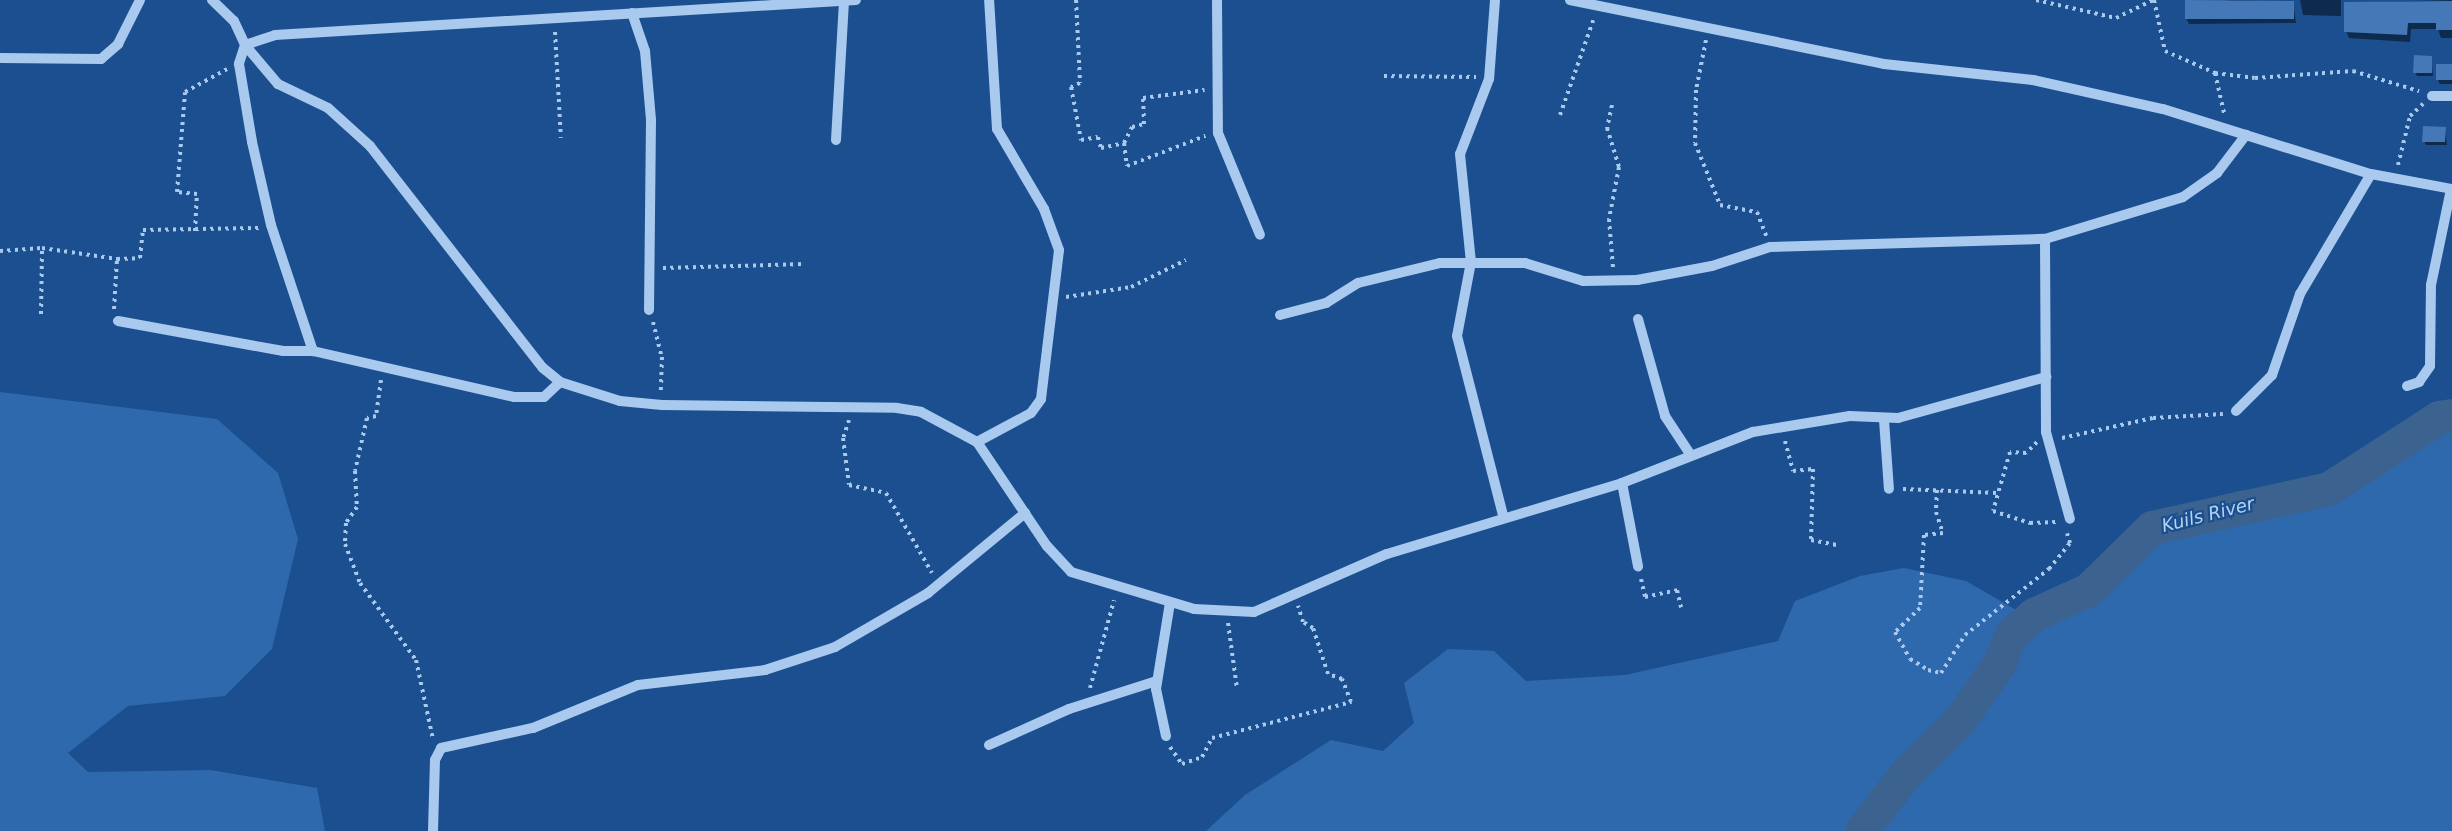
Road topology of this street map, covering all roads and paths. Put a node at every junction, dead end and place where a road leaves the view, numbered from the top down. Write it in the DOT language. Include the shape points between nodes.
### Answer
graph roads {
  1 [pos="140,0"];
  2 [pos="212,0"];
  3 [pos="856,0"];
  4 [pos="989,0"];
  5 [pos="1076,0"];
  6 [pos="1217,0"];
  7 [pos="1495,0"];
  8 [pos="1570,0"];
  9 [pos="2036,0"];
  10 [pos="2153,0"];
  11 [pos="843,1"];
  12 [pos="1596,5"];
  13 [pos="632,13"];
  14 [pos="554,16"];
  15 [pos="1709,27"];
  16 [pos="244,45"];
  17 [pos="0,58"];
  18 [pos="239,64"];
  19 [pos="2215,73"];
  20 [pos="1384,76"];
  21 [pos="1489,79"];
  22 [pos="1215,90"];
  23 [pos="2432,96"];
  24 [pos="2452,96"];
  25 [pos="1612,105"];
  26 [pos="1560,116"];
  27 [pos="2228,129"];
  28 [pos="1218,133"];
  29 [pos="2246,135"];
  30 [pos="561,138"];
  31 [pos="836,140"];
  32 [pos="1124,143"];
  33 [pos="2371,174"];
  34 [pos="2395,180"];
  35 [pos="2452,189"];
  36 [pos="272,225"];
  37 [pos="195,231"];
  38 [pos="1260,235"];
  39 [pos="2045,239"];
  40 [pos="1770,247"];
  41 [pos="42,248"];
  42 [pos="0,251"];
  43 [pos="117,259"];
  44 [pos="1186,260"];
  45 [pos="1471,262"];
  46 [pos="804,264"];
  47 [pos="650,267"];
  48 [pos="1613,280"];
  49 [pos="1056,297"];
  50 [pos="649,310"];
  51 [pos="41,314"];
  52 [pos="1280,315"];
  53 [pos="1638,319"];
  54 [pos="118,321"];
  55 [pos="313,351"];
  56 [pos="383,367"];
  57 [pos="2046,377"];
  58 [pos="560,382"];
  59 [pos="2407,386"];
  60 [pos="662,405"];
  61 [pos="854,405"];
  62 [pos="2236,411"];
  63 [pos="1884,420"];
  64 [pos="1782,425"];
  65 [pos="2048,441"];
  66 [pos="976,442"];
  67 [pos="1689,454"];
  68 [pos="1622,483"];
  69 [pos="1890,489"];
  70 [pos="1937,490"];
  71 [pos="1998,493"];
  72 [pos="1025,513"];
  73 [pos="1503,515"];
  74 [pos="2070,519"];
  75 [pos="1837,545"];
  76 [pos="1638,566"];
  77 [pos="1116,584"];
  78 [pos="939,585"];
  79 [pos="1294,597"];
  80 [pos="1170,603"];
  81 [pos="1681,608"];
  82 [pos="1227,613"];
  83 [pos="1157,681"];
  84 [pos="1237,689"];
  85 [pos="1083,704"];
  86 [pos="1166,736"];
  87 [pos="989,745"];
  88 [pos="441,748"];
  89 [pos="433,831"];
  1 -- 17 [label="street" via="117,44 100,59"];
  2 -- 16 [label="street" via="234,21"];
  3 -- 11 [label="street"];
  4 -- 49 [label="street" via="997,129 1057,237"];
  5 -- 32 [label="path" via="1080,83 1071,87 1078,134 1081,140 1098,137 1101,148"];
  6 -- 22 [label="street"];
  7 -- 21 [label="street"];
  8 -- 12 [label="street"];
  9 -- 10 [label="path" via="2116,18"];
  10 -- 19 [label="path" via="2165,51"];
  11 -- 13 [label="street"];
  11 -- 31 [label="street"];
  12 -- 15 [label="street"];
  12 -- 26 [label="path" via="1591,36"];
  13 -- 14 [label="street"];
  13 -- 47 [label="street" via="645,51 651,120"];
  14 -- 16 [label="street" via="268,35"];
  14 -- 30 [label="path"];
  15 -- 27 [label="street" via="1884,64 2033,80"];
  15 -- 40 [label="path" via="1696,90 1695,143 1720,206 1757,212"];
  16 -- 18 [label="street"];
  16 -- 58 [label="street" via="278,84 328,108 364,139 543,368"];
  18 -- 36 [label="street"];
  18 -- 37 [label="path" via="185,92 177,192 197,194"];
  19 -- 23 [label="path" via="2255,78 2353,71"];
  19 -- 27 [label="path"];
  20 -- 21 [label="path"];
  21 -- 45 [label="street" via="1460,154"];
  22 -- 28 [label="street"];
  22 -- 32 [label="path" via="1178,89 1143,98 1144,124 1131,127"];
  23 -- 24 [label="street"];
  23 -- 34 [label="path" via="2410,116"];
  25 -- 48 [label="path" via="1607,128 1618,167 1609,219"];
  27 -- 29 [label="street"];
  28 -- 32 [label="path" via="1127,166"];
  28 -- 38 [label="street"];
  29 -- 33 [label="street"];
  29 -- 39 [label="street" via="2217,173 2183,197"];
  33 -- 34 [label="street"];
  33 -- 62 [label="street" via="2307,280 2272,375"];
  34 -- 35 [label="street"];
  35 -- 59 [label="street" via="2431,285 2430,366 2420,382"];
  36 -- 37 [label="path"];
  36 -- 55 [label="street"];
  37 -- 43 [label="path" via="143,230 140,258"];
  39 -- 40 [label="street"];
  39 -- 57 [label="street"];
  40 -- 48 [label="street" via="1712,266"];
  41 -- 42 [label="path"];
  41 -- 43 [label="path"];
  41 -- 51 [label="path"];
  43 -- 54 [label="path" via="114,312"];
  44 -- 49 [label="path" via="1131,287"];
  45 -- 48 [label="street" via="1525,263 1583,281"];
  45 -- 52 [label="street" via="1404,270 1358,284 1316,307"];
  45 -- 73 [label="street" via="1457,336"];
  46 -- 47 [label="path"];
  47 -- 50 [label="street"];
  49 -- 66 [label="street" via="1036,408"];
  50 -- 60 [label="path" via="662,357"];
  53 -- 67 [label="street" via="1665,416"];
  54 -- 55 [label="street" via="283,351"];
  55 -- 56 [label="street"];
  56 -- 58 [label="street" via="514,397 544,397"];
  56 -- 88 [label="path" via="376,416 367,418 355,471 357,507 346,523 345,544 360,583 416,660 433,739"];
  57 -- 63 [label="street"];
  57 -- 65 [label="street"];
  58 -- 60 [label="street" via="620,401"];
  60 -- 61 [label="street"];
  61 -- 66 [label="street" via="921,412"];
  61 -- 78 [label="path" via="843,438 849,485 886,493"];
  62 -- 65 [label="path" via="2117,423"];
  63 -- 64 [label="street" via="1850,416"];
  63 -- 69 [label="street"];
  64 -- 67 [label="street"];
  64 -- 75 [label="path" via="1793,471 1813,469 1811,540"];
  65 -- 71 [label="path" via="2031,443 2026,453 2010,452"];
  65 -- 74 [label="street"];
  66 -- 72 [label="street"];
  67 -- 68 [label="street"];
  68 -- 73 [label="street"];
  68 -- 76 [label="street"];
  69 -- 70 [label="path"];
  70 -- 71 [label="path"];
  70 -- 74 [label="path" via="1936,512 1944,533 1924,535 1920,608 1895,632 1910,659 1941,673 1965,635 1984,624 1992,610 2038,578 2070,543"];
  71 -- 74 [label="path" via="1993,511 2015,520 2047,524"];
  72 -- 77 [label="street" via="1071,572"];
  72 -- 78 [label="street"];
  73 -- 79 [label="street" via="1354,566"];
  76 -- 81 [label="path" via="1645,597 1677,590"];
  77 -- 80 [label="street"];
  77 -- 85 [label="path" via="1104,649"];
  78 -- 88 [label="street" via="887,620 797,662 638,685 533,728"];
  79 -- 82 [label="street" via="1254,612"];
  79 -- 86 [label="path" via="1303,622 1313,628 1328,674 1342,679 1351,702 1212,738 1202,757 1182,764"];
  80 -- 82 [label="street"];
  80 -- 83 [label="street"];
  82 -- 84 [label="path"];
  83 -- 85 [label="street"];
  83 -- 86 [label="street" via="1156,706"];
  85 -- 87 [label="street"];
  88 -- 89 [label="street" via="435,760"];
}
